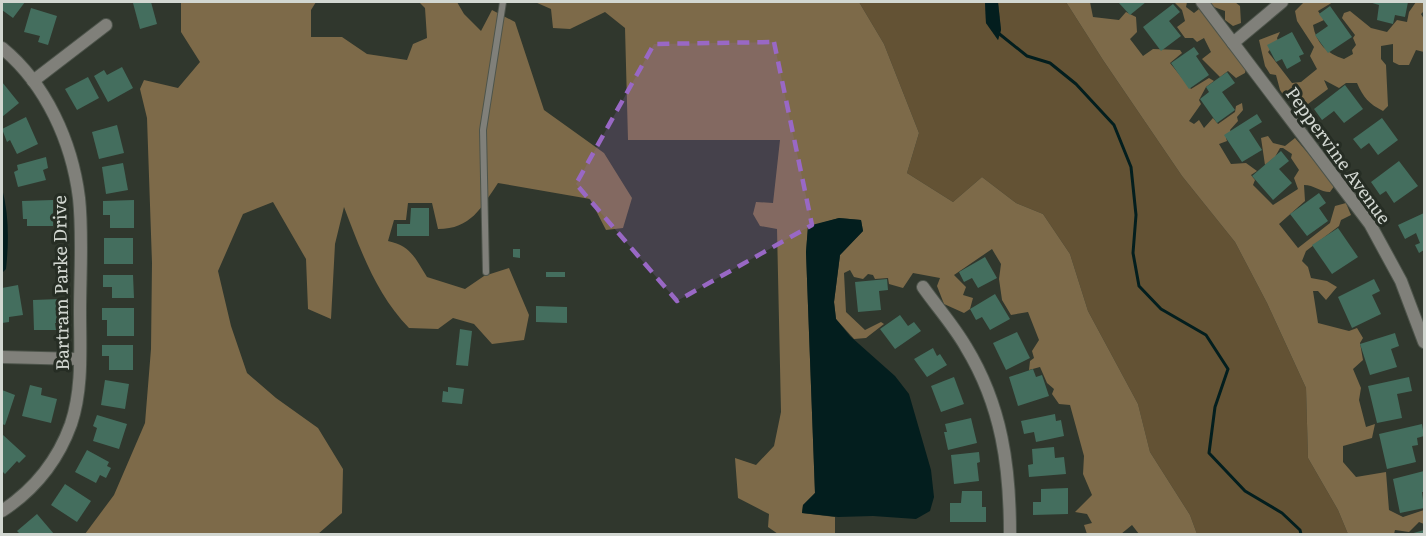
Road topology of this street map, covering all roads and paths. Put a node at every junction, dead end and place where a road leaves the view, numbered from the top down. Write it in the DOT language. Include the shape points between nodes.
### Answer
graph roads {
  1 [pos="502,2"];
  2 [pos="1202,2"];
  3 [pos="1282,2"];
  4 [pos="106,25"];
  5 [pos="1233,43"];
  6 [pos="2,48"];
  7 [pos="33,81"];
  8 [pos="486,272"];
  9 [pos="923,287"];
  10 [pos="1425,342"];
  11 [pos="2,357"];
  12 [pos="80,359"];
  13 [pos="2,511"];
  14 [pos="1010,534"];
  1 -- 8 [label="lane" via="483,130"];
  2 -- 5 [label="street, Peppervine Avenue"];
  3 -- 5 [label="street"];
  4 -- 7 [label="street"];
  5 -- 10 [label="street, Peppervine Avenue" via="1370,224 1401,280"];
  6 -- 7 [label="street, Bartram Parke Drive"];
  7 -- 12 [label="street, Bartram Parke Drive" via="58,124 75,175 81,222"];
  9 -- 14 [label="street" via="966,347 994,407 1008,464"];
  11 -- 12 [label="street"];
  12 -- 13 [label="street, Bartram Parke Drive" via="79,390 71,424 54,458 29,489"];
}
